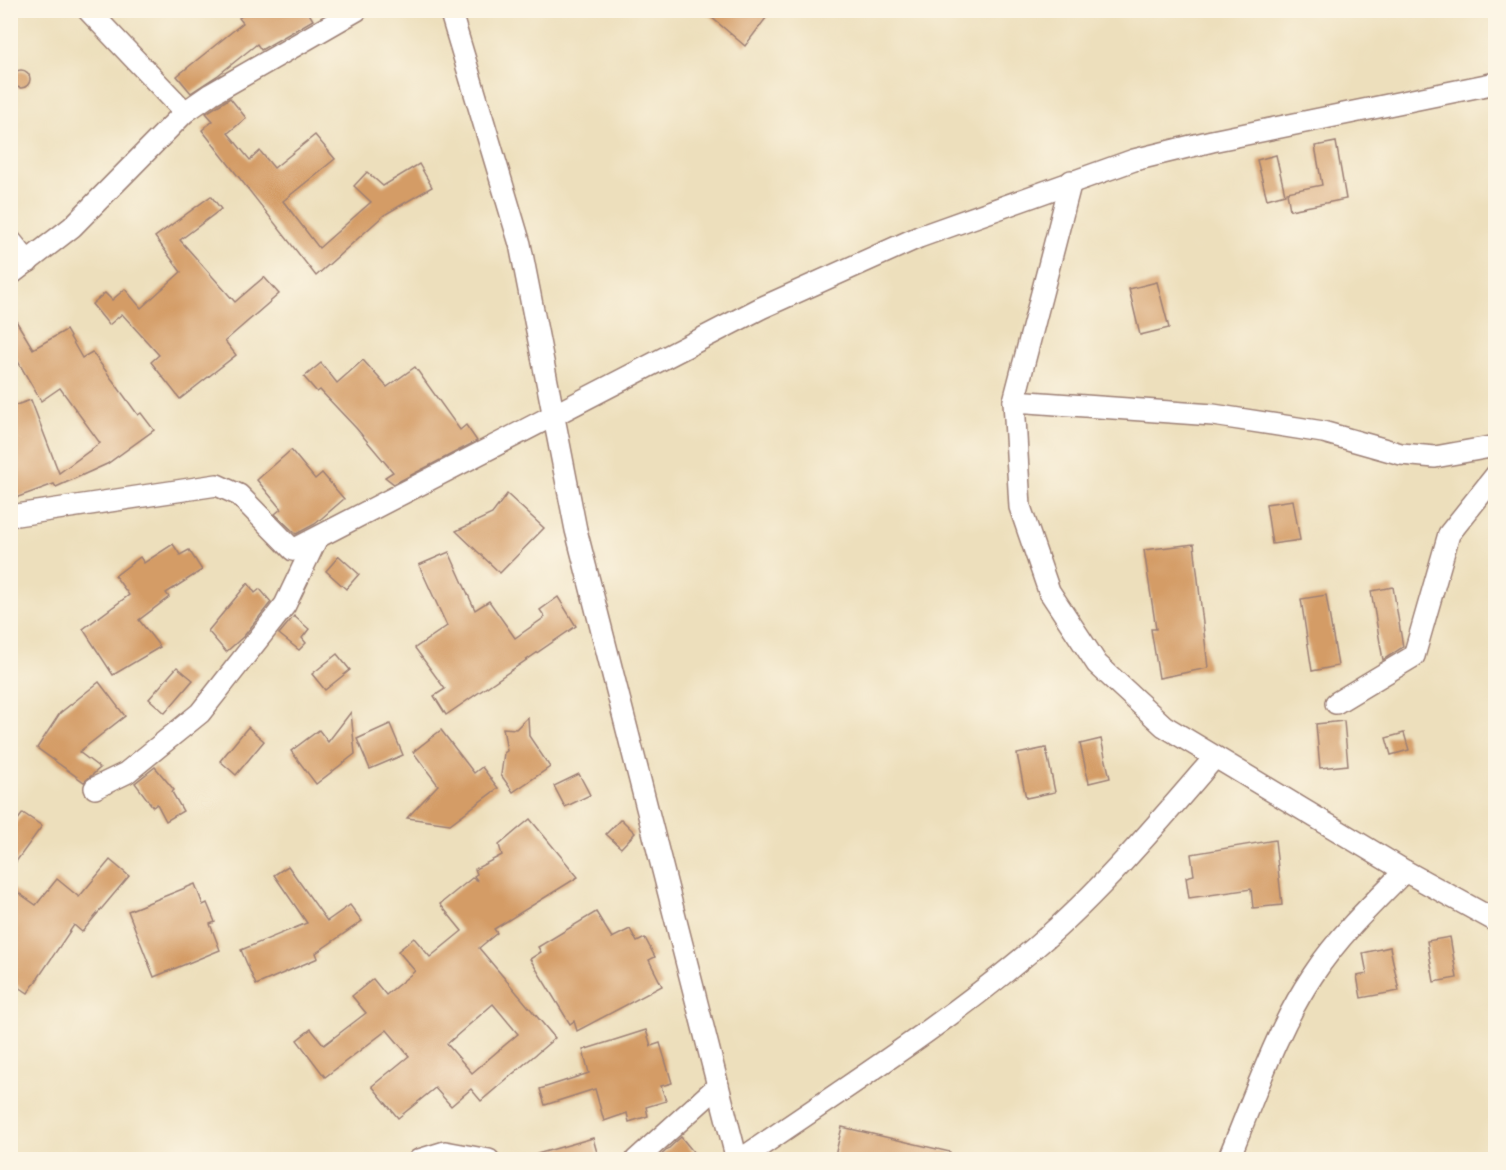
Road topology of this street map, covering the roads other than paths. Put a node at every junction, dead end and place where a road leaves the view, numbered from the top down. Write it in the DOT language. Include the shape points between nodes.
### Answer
graph roads {
  1 [pos="88,10"];
  2 [pos="357,10"];
  3 [pos="450,10"];
  4 [pos="1496,83"];
  5 [pos="185,112"];
  6 [pos="1071,181"];
  7 [pos="10,240"];
  8 [pos="28,262"];
  9 [pos="10,275"];
  10 [pos="1014,401"];
  11 [pos="554,415"];
  12 [pos="1496,446"];
  13 [pos="1496,475"];
  14 [pos="10,516"];
  15 [pos="316,540"];
  16 [pos="1336,703"];
  17 [pos="1215,757"];
  18 [pos="95,788"];
  19 [pos="1405,872"];
  20 [pos="1496,921"];
  21 [pos="718,1086"];
  22 [pos="418,1160"];
  23 [pos="489,1160"];
  24 [pos="636,1160"];
  25 [pos="738,1160"];
  26 [pos="1228,1160"];
  1 -- 5 [label="street"];
  2 -- 5 [label="street"];
  3 -- 11 [label="street" via="520,244"];
  4 -- 6 [label="street" via="1212,141 1134,160"];
  5 -- 8 [label="street" via="72,227"];
  6 -- 10 [label="street"];
  6 -- 11 [label="street" via="919,237 761,308"];
  7 -- 8 [label="street"];
  8 -- 9 [label="street"];
  10 -- 12 [label="street" via="1213,415 1323,432 1401,454 1435,457"];
  10 -- 17 [label="street" via="1020,507 1049,591 1097,664 1164,726"];
  11 -- 15 [label="street"];
  11 -- 21 [label="street" via="576,530"];
  13 -- 16 [label="street" via="1449,534 1414,656"];
  14 -- 15 [label="street" via="217,485 239,495 293,550"];
  15 -- 18 [label="street" via="285,605 200,713 126,773"];
  17 -- 19 [label="street"];
  17 -- 25 [label="street" via="1130,855 1040,944 955,1012"];
  19 -- 20 [label="street"];
  19 -- 26 [label="street" via="1355,922 1312,975 1280,1037"];
  21 -- 24 [label="street"];
  21 -- 25 [label="street"];
  22 -- 23 [label="street" via="445,1152"];
}
